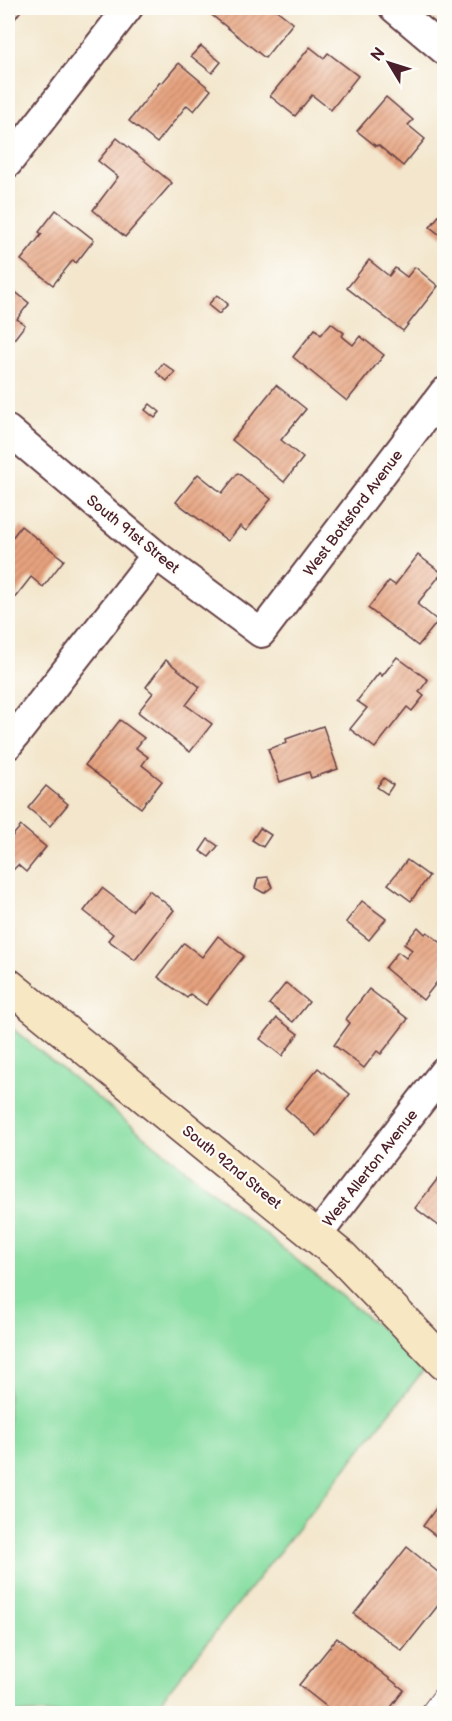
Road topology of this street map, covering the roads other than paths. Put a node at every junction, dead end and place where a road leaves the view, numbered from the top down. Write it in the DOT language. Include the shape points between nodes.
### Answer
graph roads {
  1 [pos="128,8"];
  2 [pos="394,8"];
  3 [pos="444,50"];
  4 [pos="8,163"];
  5 [pos="444,392"];
  6 [pos="8,430"];
  7 [pos="156,555"];
  8 [pos="261,633"];
  9 [pos="8,745"];
  10 [pos="8,985"];
  11 [pos="444,1071"];
  12 [pos="317,1236"];
  13 [pos="444,1363"];
  14 [pos="444,1690"];
  15 [pos="426,1713"];
  1 -- 4 [label="street"];
  2 -- 3 [label="street"];
  5 -- 8 [label="street, West Bottsford Avenue"];
  6 -- 7 [label="street, South 91st Street"];
  7 -- 8 [label="street, South 91st Street"];
  7 -- 9 [label="street"];
  10 -- 12 [label="main road, South 92nd Street"];
  11 -- 12 [label="street, West Allerton Avenue"];
  12 -- 13 [label="main road, South 92nd Street"];
  14 -- 15 [label="lane"];
}
